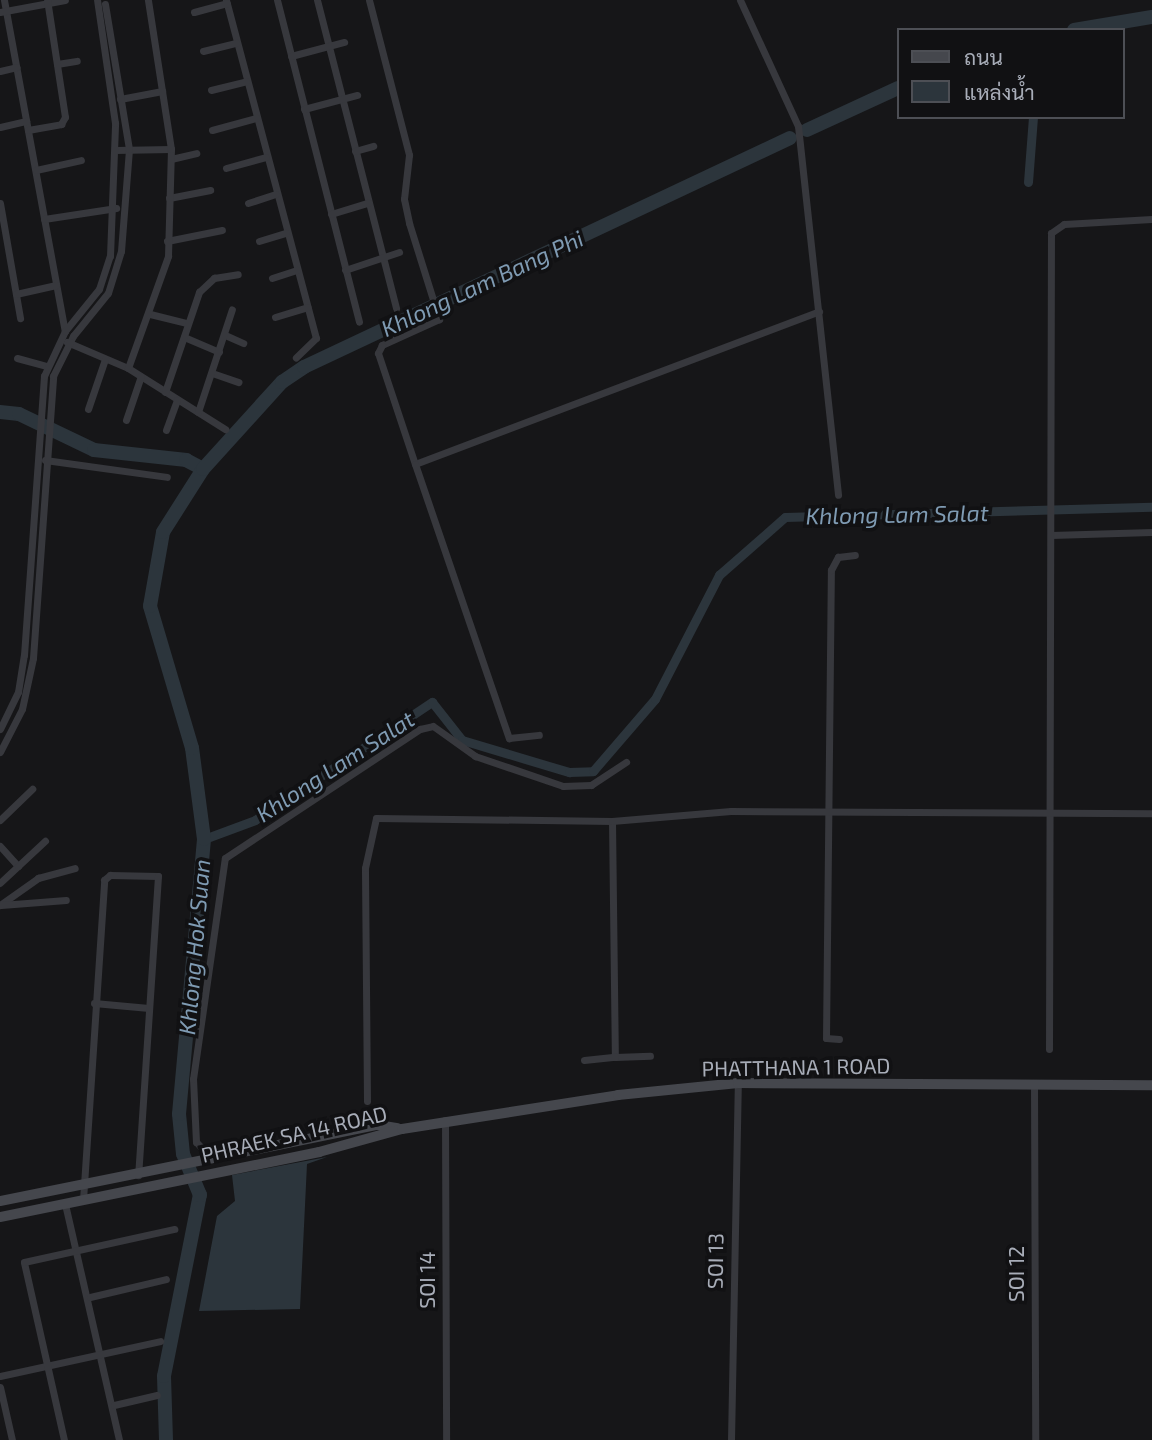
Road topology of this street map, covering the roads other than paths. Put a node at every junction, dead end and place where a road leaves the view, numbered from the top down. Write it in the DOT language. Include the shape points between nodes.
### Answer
graph roads {
  1 [pos="4,0"];
  2 [pos="65,0"];
  3 [pos="148,0"];
  4 [pos="287,0"];
  5 [pos="317,0"];
  6 [pos="369,0"];
  7 [pos="740,0"];
  8 [pos="47,1"];
  9 [pos="102,1"];
  10 [pos="226,1"];
  11 [pos="278,1"];
  12 [pos="3,11"];
  13 [pos="194,12"];
  14 [pos="344,42"];
  15 [pos="236,43"];
  16 [pos="328,46"];
  17 [pos="204,51"];
  18 [pos="291,56"];
  19 [pos="77,61"];
  20 [pos="57,64"];
  21 [pos="17,67"];
  22 [pos="0,71"];
  23 [pos="246,81"];
  24 [pos="211,90"];
  25 [pos="162,91"];
  26 [pos="357,95"];
  27 [pos="123,99"];
  28 [pos="342,99"];
  29 [pos="112,100"];
  30 [pos="304,109"];
  31 [pos="256,118"];
  32 [pos="26,121"];
  33 [pos="0,127"];
  34 [pos="28,130"];
  35 [pos="212,130"];
  36 [pos="373,146"];
  37 [pos="129,149"];
  38 [pos="172,149"];
  39 [pos="115,150"];
  40 [pos="355,151"];
  41 [pos="196,153"];
  42 [pos="266,157"];
  43 [pos="171,159"];
  44 [pos="81,160"];
  45 [pos="226,168"];
  46 [pos="36,170"];
  47 [pos="210,190"];
  48 [pos="276,194"];
  49 [pos="169,198"];
  50 [pos="248,203"];
  51 [pos="0,204"];
  52 [pos="368,204"];
  53 [pos="113,208"];
  54 [pos="124,208"];
  55 [pos="331,214"];
  56 [pos="44,219"];
  57 [pos="1152,219"];
  58 [pos="222,230"];
  59 [pos="286,233"];
  60 [pos="167,240"];
  61 [pos="258,241"];
  62 [pos="399,252"];
  63 [pos="383,257"];
  64 [pos="297,270"];
  65 [pos="345,270"];
  66 [pos="238,274"];
  67 [pos="272,278"];
  68 [pos="57,285"];
  69 [pos="16,294"];
  70 [pos="307,307"];
  71 [pos="396,307"];
  72 [pos="232,309"];
  73 [pos="819,311"];
  74 [pos="150,314"];
  75 [pos="275,317"];
  76 [pos="20,318"];
  77 [pos="359,322"];
  78 [pos="187,323"];
  79 [pos="65,331"];
  80 [pos="225,335"];
  81 [pos="184,337"];
  82 [pos="60,340"];
  83 [pos="69,343"];
  84 [pos="243,343"];
  85 [pos="219,352"];
  86 [pos="296,357"];
  87 [pos="17,358"];
  88 [pos="105,359"];
  89 [pos="46,366"];
  90 [pos="128,368"];
  91 [pos="212,373"];
  92 [pos="141,376"];
  93 [pos="238,382"];
  94 [pos="165,391"];
  95 [pos="177,400"];
  96 [pos="88,409"];
  97 [pos="198,412"];
  98 [pos="126,420"];
  99 [pos="225,429"];
  100 [pos="166,430"];
  101 [pos="38,458"];
  102 [pos="48,460"];
  103 [pos="415,464"];
  104 [pos="167,477"];
  105 [pos="838,495"];
  106 [pos="1152,532"];
  107 [pos="1051,535"];
  108 [pos="855,555"];
  109 [pos="30,567"];
  110 [pos="40,567"];
  111 [pos="24,655"];
  112 [pos="33,658"];
  113 [pos="0,729"];
  114 [pos="539,736"];
  115 [pos="0,752"];
  116 [pos="626,762"];
  117 [pos="32,789"];
  118 [pos="827,811"];
  119 [pos="1047,813"];
  120 [pos="1152,813"];
  121 [pos="0,820"];
  122 [pos="612,821"];
  123 [pos="45,841"];
  124 [pos="0,846"];
  125 [pos="18,866"];
  126 [pos="75,868"];
  127 [pos="0,883"];
  128 [pos="66,900"];
  129 [pos="0,905"];
  130 [pos="94,1003"];
  131 [pos="149,1008"];
  132 [pos="817,1038"];
  133 [pos="826,1038"];
  134 [pos="839,1039"];
  135 [pos="1049,1049"];
  136 [pos="650,1056"];
  137 [pos="615,1057"];
  138 [pos="584,1060"];
  139 [pos="738,1083"];
  140 [pos="1034,1085"];
  141 [pos="1152,1085"];
  142 [pos="367,1101"];
  143 [pos="444,1120"];
  144 [pos="401,1129"];
  145 [pos="210,1165"];
  146 [pos="138,1175"];
  147 [pos="81,1186"];
  148 [pos="83,1200"];
  149 [pos="0,1201"];
  150 [pos="65,1204"];
  151 [pos="0,1217"];
  152 [pos="174,1229"];
  153 [pos="80,1249"];
  154 [pos="166,1279"];
  155 [pos="90,1297"];
  156 [pos="160,1341"];
  157 [pos="102,1353"];
  158 [pos="48,1366"];
  159 [pos="0,1376"];
  160 [pos="0,1387"];
  161 [pos="158,1395"];
  162 [pos="114,1405"];
  163 [pos="12,1440"];
  164 [pos="64,1440"];
  165 [pos="119,1440"];
  166 [pos="446,1440"];
  167 [pos="731,1440"];
  168 [pos="1035,1440"];
  1 -- 12 [label="street"];
  2 -- 8 [label="street"];
  3 -- 25 [label="street"];
  4 -- 11 [label="street"];
  5 -- 16 [label="street"];
  6 -- 103 [label="street" via="409,155 404,199 409,223 439,319 382,345 378,353"];
  7 -- 73 [label="street" via="797,125"];
  8 -- 12 [label="street"];
  8 -- 20 [label="street"];
  9 -- 27 [label="street"];
  9 -- 29 [label="street"];
  10 -- 13 [label="street"];
  10 -- 15 [label="street"];
  11 -- 18 [label="street"];
  12 -- 21 [label="street"];
  14 -- 16 [label="street"];
  15 -- 17 [label="street"];
  15 -- 23 [label="street"];
  16 -- 18 [label="street"];
  16 -- 28 [label="street"];
  18 -- 30 [label="street"];
  19 -- 20 [label="street"];
  20 -- 34 [label="street" via="64,121"];
  21 -- 22 [label="street"];
  21 -- 32 [label="street"];
  23 -- 24 [label="street"];
  23 -- 31 [label="street"];
  25 -- 27 [label="street"];
  25 -- 38 [label="street"];
  26 -- 28 [label="street"];
  27 -- 29 [label="street"];
  27 -- 37 [label="street"];
  28 -- 30 [label="street"];
  28 -- 40 [label="street"];
  29 -- 39 [label="street"];
  30 -- 55 [label="street"];
  31 -- 35 [label="street"];
  31 -- 42 [label="street"];
  32 -- 33 [label="street"];
  32 -- 34 [label="street"];
  34 -- 46 [label="street"];
  36 -- 40 [label="street"];
  37 -- 38 [label="street"];
  37 -- 39 [label="street"];
  37 -- 54 [label="street"];
  38 -- 43 [label="street"];
  39 -- 53 [label="street"];
  40 -- 52 [label="street"];
  41 -- 43 [label="street"];
  42 -- 45 [label="street"];
  42 -- 48 [label="street"];
  43 -- 49 [label="street"];
  44 -- 46 [label="street"];
  46 -- 56 [label="street"];
  47 -- 49 [label="street"];
  48 -- 50 [label="street"];
  48 -- 59 [label="street"];
  49 -- 60 [label="street"];
  51 -- 69 [label="street"];
  52 -- 55 [label="street"];
  52 -- 63 [label="street"];
  53 -- 54 [label="street"];
  53 -- 56 [label="street"];
  53 -- 79 [label="street" via="103,280"];
  54 -- 83 [label="street" via="113,284"];
  55 -- 65 [label="street"];
  56 -- 68 [label="street"];
  57 -- 107 [label="street" via="1064,223 1051,233"];
  58 -- 60 [label="street"];
  59 -- 61 [label="street"];
  59 -- 64 [label="street"];
  60 -- 74 [label="street" via="166,268"];
  62 -- 63 [label="street"];
  63 -- 65 [label="street"];
  63 -- 71 [label="street"];
  64 -- 67 [label="street"];
  64 -- 70 [label="street"];
  65 -- 77 [label="street"];
  66 -- 78 [label="street" via="205,284"];
  68 -- 69 [label="street"];
  68 -- 79 [label="street"];
  69 -- 76 [label="street"];
  70 -- 75 [label="street"];
  70 -- 86 [label="street" via="316,342"];
  72 -- 80 [label="street"];
  73 -- 103 [label="street"];
  73 -- 105 [label="street"];
  74 -- 78 [label="street"];
  74 -- 90 [label="street"];
  78 -- 81 [label="street"];
  79 -- 82 [label="street"];
  80 -- 84 [label="street"];
  80 -- 85 [label="street"];
  81 -- 85 [label="street"];
  81 -- 94 [label="street"];
  82 -- 83 [label="street"];
  82 -- 89 [label="street"];
  83 -- 88 [label="street"];
  83 -- 102 [label="street" via="53,376"];
  85 -- 91 [label="street"];
  87 -- 89 [label="street"];
  88 -- 90 [label="street"];
  88 -- 96 [label="street"];
  89 -- 101 [label="street"];
  90 -- 92 [label="street"];
  91 -- 93 [label="street"];
  91 -- 97 [label="street"];
  92 -- 94 [label="street"];
  92 -- 98 [label="street"];
  94 -- 95 [label="street"];
  95 -- 97 [label="street"];
  95 -- 100 [label="street"];
  97 -- 99 [label="street"];
  101 -- 102 [label="street"];
  101 -- 109 [label="street"];
  102 -- 104 [label="street"];
  102 -- 110 [label="street"];
  103 -- 114 [label="street" via="509,738"];
  106 -- 107 [label="street"];
  107 -- 119 [label="street"];
  108 -- 118 [label="street" via="838,557 831,570"];
  109 -- 110 [label="street"];
  109 -- 111 [label="street"];
  110 -- 112 [label="street"];
  111 -- 112 [label="street"];
  111 -- 113 [label="street" via="18,692"];
  112 -- 115 [label="street" via="22,709"];
  116 -- 145 [label="street" via="592,785 563,786 475,756 433,726 420,729 225,858 193,1079 196,1142"];
  117 -- 121 [label="street"];
  118 -- 119 [label="street"];
  118 -- 122 [label="street"];
  118 -- 133 [label="street"];
  119 -- 120 [label="street"];
  119 -- 135 [label="street"];
  122 -- 137 [label="street"];
  122 -- 142 [label="street" via="376,818 365,868"];
  123 -- 125 [label="street"];
  124 -- 125 [label="street"];
  125 -- 127 [label="street"];
  126 -- 129 [label="street" via="38,878"];
  128 -- 129 [label="street"];
  130 -- 131 [label="street"];
  130 -- 131 [label="street" via="106,876 157,874"];
  130 -- 147 [label="street"];
  131 -- 146 [label="street"];
  132 -- 133 [label="street"];
  133 -- 134 [label="street"];
  136 -- 137 [label="street"];
  137 -- 138 [label="street"];
  139 -- 140 [label="main road, PHATTHANA 1 ROAD"];
  139 -- 143 [label="main road, PHATTHANA 1 ROAD"];
  139 -- 167 [label="street, SOI 13"];
  140 -- 141 [label="main road, PHATTHANA 1 ROAD"];
  140 -- 168 [label="street, SOI 12"];
  143 -- 144 [label="main road, PHATTHANA 1 ROAD"];
  143 -- 166 [label="street, SOI 14"];
  144 -- 145 [label="main road, PHRAEK SA 14 ROAD"];
  145 -- 146 [label="main road, PHRAEK SA 14 ROAD"];
  145 -- 148 [label="main road, PHRAEK SA 14 ROAD" via="171,1182"];
  146 -- 147 [label="main road, PHRAEK SA 14 ROAD"];
  147 -- 148 [label="street"];
  147 -- 149 [label="main road, PHRAEK SA 14 ROAD"];
  148 -- 150 [label="main road, PHRAEK SA 14 ROAD"];
  150 -- 151 [label="main road, PHRAEK SA 14 ROAD"];
  150 -- 153 [label="street"];
  152 -- 153 [label="street"];
  153 -- 155 [label="street"];
  153 -- 158 [label="street" via="24,1262"];
  154 -- 155 [label="street"];
  155 -- 157 [label="street"];
  156 -- 157 [label="street"];
  157 -- 158 [label="street"];
  157 -- 162 [label="street"];
  158 -- 159 [label="street"];
  158 -- 164 [label="street"];
  160 -- 163 [label="street"];
  161 -- 162 [label="street"];
  162 -- 165 [label="street"];
}
